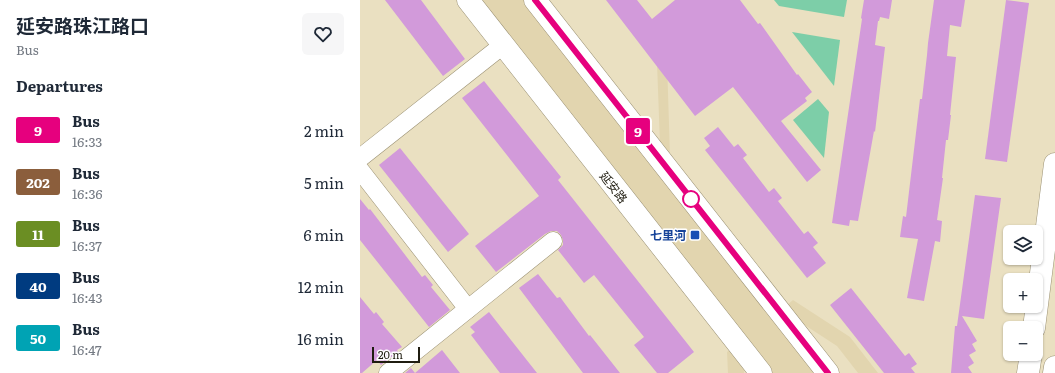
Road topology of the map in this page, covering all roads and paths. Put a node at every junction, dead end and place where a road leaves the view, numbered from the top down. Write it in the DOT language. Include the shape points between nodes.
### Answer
graph roads {
  1 [pos="468,0"];
  2 [pos="535,0"];
  3 [pos="503,45"];
  4 [pos="360,158"];
  5 [pos="1055,164"];
  6 [pos="360,170"];
  7 [pos="553,241"];
  8 [pos="468,309"];
  9 [pos="1035,321"];
  10 [pos="1030,361"];
  11 [pos="1055,367"];
  12 [pos="388,373"];
  13 [pos="760,373"];
  14 [pos="828,373"];
  15 [pos="1028,373"];
  16 [pos="1054,373"];
  1 -- 3 [label="main road, 延安路"];
  2 -- 14 [label="main road"];
  3 -- 4 [label="street"];
  3 -- 13 [label="main road, 延安路"];
  5 -- 9 [label="main road"];
  6 -- 8 [label="street"];
  7 -- 8 [label="street"];
  8 -- 12 [label="street"];
  10 -- 15 [label="main road"];
  11 -- 16 [label="main road"];
}
